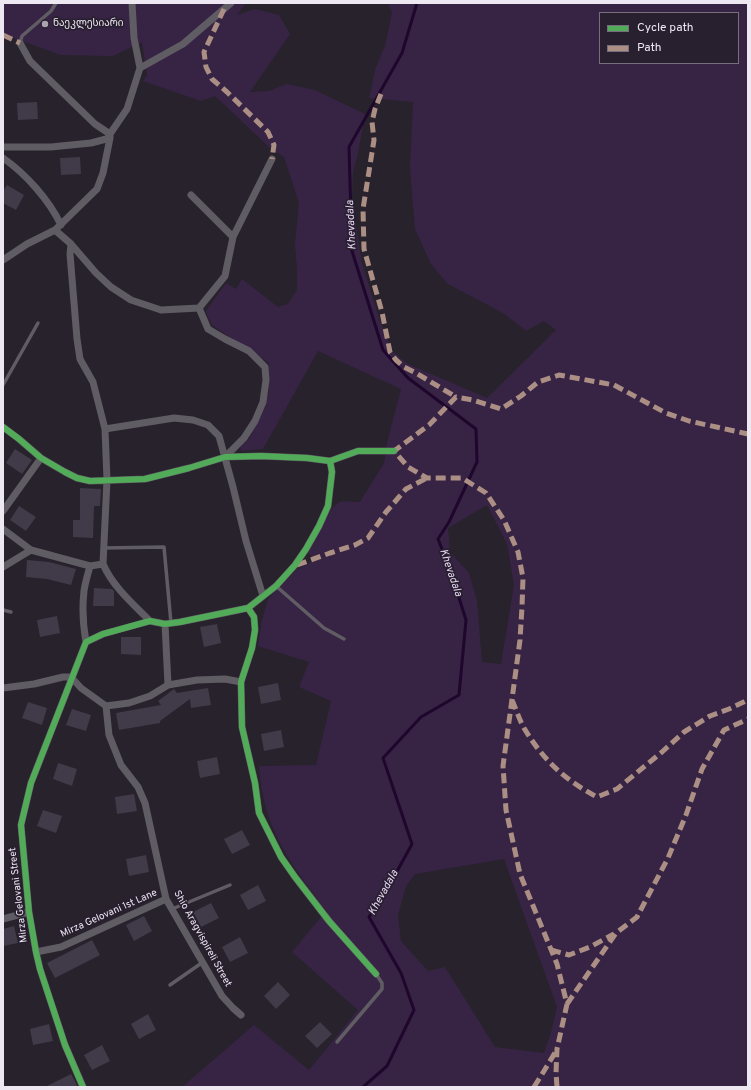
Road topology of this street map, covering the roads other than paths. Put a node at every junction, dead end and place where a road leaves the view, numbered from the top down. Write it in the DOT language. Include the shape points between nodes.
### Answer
graph roads {
  1 [pos="56,3"];
  2 [pos="132,3"];
  3 [pos="231,3"];
  4 [pos="20,43"];
  5 [pos="140,68"];
  6 [pos="110,136"];
  7 [pos="3,147"];
  8 [pos="3,158"];
  9 [pos="272,159"];
  10 [pos="191,195"];
  11 [pos="61,225"];
  12 [pos="55,230"];
  13 [pos="233,236"];
  14 [pos="71,244"];
  15 [pos="3,260"];
  16 [pos="199,308"];
  17 [pos="38,323"];
  18 [pos="3,385"];
  19 [pos="3,428"];
  20 [pos="105,429"];
  21 [pos="394,451"];
  22 [pos="225,457"];
  23 [pos="41,458"];
  24 [pos="330,461"];
  25 [pos="107,480"];
  26 [pos="3,511"];
  27 [pos="3,529"];
  28 [pos="104,548"];
  29 [pos="31,550"];
  30 [pos="103,564"];
  31 [pos="90,566"];
  32 [pos="3,567"];
  33 [pos="276,586"];
  34 [pos="263,596"];
  35 [pos="248,608"];
  36 [pos="3,610"];
  37 [pos="11,612"];
  38 [pos="150,621"];
  39 [pos="168,623"];
  40 [pos="344,639"];
  41 [pos="86,642"];
  42 [pos="71,677"];
  43 [pos="241,682"];
  44 [pos="168,685"];
  45 [pos="3,688"];
  46 [pos="106,706"];
  47 [pos="230,885"];
  48 [pos="166,899"];
  49 [pos="172,909"];
  50 [pos="29,912"];
  51 [pos="3,920"];
  52 [pos="36,952"];
  53 [pos="203,962"];
  54 [pos="376,974"];
  55 [pos="170,985"];
  56 [pos="241,1015"];
  57 [pos="336,1042"];
  58 [pos="83,1087"];
  1 -- 4 [label="lane" via="51,11 22,36"];
  2 -- 5 [label="street" via="134,38"];
  3 -- 5 [label="street" via="183,44"];
  4 -- 6 [label="street" via="30,61 94,124"];
  5 -- 6 [label="street" via="127,109"];
  6 -- 7 [label="street" via="91,143 51,147"];
  6 -- 11 [label="street" via="103,173 97,189"];
  8 -- 11 [label="street" via="29,180"];
  9 -- 13 [label="street"];
  10 -- 13 [label="street"];
  11 -- 12 [label="street"];
  12 -- 14 [label="street"];
  12 -- 15 [label="street"];
  13 -- 16 [label="street" via="225,276"];
  14 -- 16 [label="street" via="111,287 131,300 161,310"];
  14 -- 20 [label="street" via="80,359 93,382"];
  16 -- 22 [label="street" via="208,329 248,350 265,367 263,402 255,421 244,438"];
  17 -- 18 [label="lane"];
  19 -- 23 [label="street" via="19,438"];
  20 -- 22 [label="street" via="174,418 194,420 208,425 218,436"];
  20 -- 25 [label="street"];
  21 -- 24 [label="street" via="358,451"];
  22 -- 24 [label="street" via="261,456"];
  22 -- 25 [label="street" via="145,479"];
  22 -- 34 [label="street" via="246,542"];
  23 -- 25 [label="street" via="77,478 90,481"];
  23 -- 26 [label="street"];
  24 -- 33 [label="street" via="332,472 328,506 296,565"];
  25 -- 28 [label="street"];
  27 -- 29 [label="street"];
  28 -- 30 [label="street"];
  28 -- 39 [label="lane" via="164,547"];
  29 -- 31 [label="street"];
  29 -- 32 [label="street"];
  30 -- 31 [label="street"];
  30 -- 38 [label="street" via="114,583"];
  31 -- 41 [label="street" via="84,590"];
  33 -- 34 [label="street"];
  33 -- 40 [label="lane" via="324,628"];
  34 -- 35 [label="street"];
  35 -- 39 [label="street"];
  35 -- 43 [label="street" via="254,617 255,630"];
  36 -- 37 [label="lane"];
  38 -- 39 [label="street"];
  38 -- 41 [label="street"];
  39 -- 44 [label="street"];
  41 -- 42 [label="street"];
  42 -- 45 [label="street"];
  42 -- 46 [label="street" via="81,688"];
  42 -- 50 [label="street, Mirza Gelovani Street" via="32,783 21,825"];
  43 -- 44 [label="street" via="225,679 197,680"];
  43 -- 54 [label="street" via="242,727 262,820 281,857 295,877 329,921"];
  44 -- 46 [label="street" via="150,696"];
  46 -- 48 [label="street, Shio Aragvispireli Street" via="109,735 121,766 138,787 145,803"];
  47 -- 49 [label="lane"];
  48 -- 49 [label="street, Shio Aragvispireli Street"];
  48 -- 52 [label="street, Mirza Gelovani 1st Lane" via="61,947"];
  49 -- 53 [label="street, Shio Aragvispireli Street"];
  50 -- 51 [label="street"];
  50 -- 52 [label="street, Mirza Gelovani Street"];
  52 -- 58 [label="street, Mirza Gelovani Street" via="65,1045"];
  53 -- 55 [label="lane"];
  53 -- 56 [label="street, Shio Aragvispireli Street" via="222,996"];
  54 -- 57 [label="lane" via="382,983 382,989"];
}
